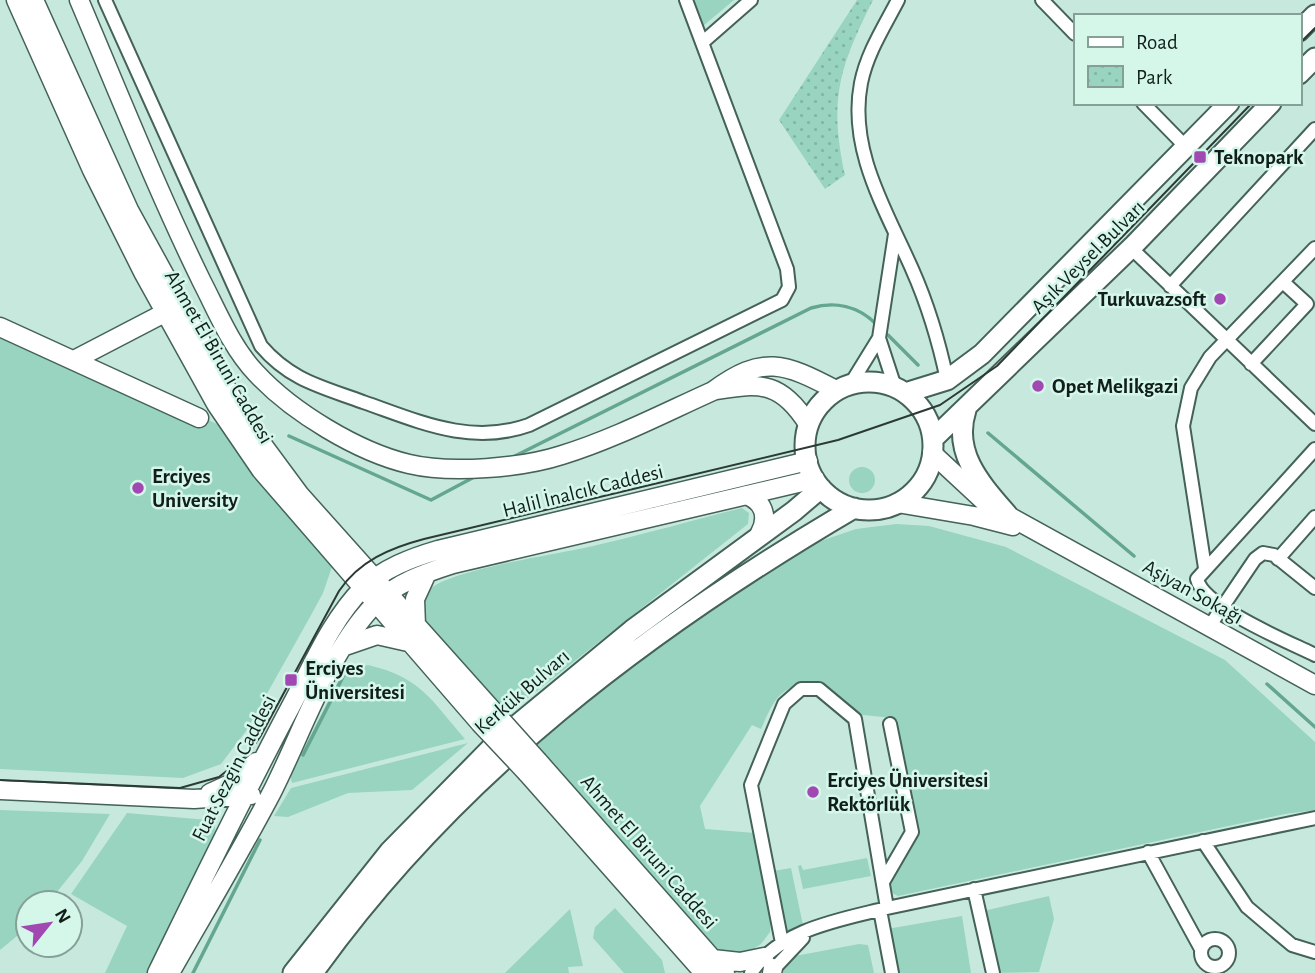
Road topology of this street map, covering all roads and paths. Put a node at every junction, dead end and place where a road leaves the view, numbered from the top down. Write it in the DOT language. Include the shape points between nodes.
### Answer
graph roads {
  1 [pos="16,0"];
  2 [pos="34,0"];
  3 [pos="79,0"];
  4 [pos="105,0"];
  5 [pos="686,0"];
  6 [pos="751,0"];
  7 [pos="898,0"];
  8 [pos="1042,0"];
  9 [pos="1315,15"];
  10 [pos="1301,29"];
  11 [pos="1074,33"];
  12 [pos="703,42"];
  13 [pos="1315,58"];
  14 [pos="1301,72"];
  15 [pos="1145,105"];
  16 [pos="1227,105"];
  17 [pos="1269,105"];
  18 [pos="1315,129"];
  19 [pos="1186,147"];
  20 [pos="895,234"];
  21 [pos="1130,248"];
  22 [pos="1315,248"];
  23 [pos="1283,282"];
  24 [pos="1170,286"];
  25 [pos="173,309"];
  26 [pos="0,327"];
  27 [pos="879,338"];
  28 [pos="1228,341"];
  29 [pos="75,360"];
  30 [pos="1251,364"];
  31 [pos="947,380"];
  32 [pos="843,388"];
  33 [pos="900,390"];
  34 [pos="713,391"];
  35 [pos="966,410"];
  36 [pos="199,418"];
  37 [pos="1315,424"];
  38 [pos="808,425"];
  39 [pos="933,446"];
  40 [pos="1315,449"];
  41 [pos="814,476"];
  42 [pos="746,495"];
  43 [pos="897,503"];
  44 [pos="854,508"];
  45 [pos="1007,514"];
  46 [pos="1315,517"];
  47 [pos="760,533"];
  48 [pos="1049,539"];
  49 [pos="1278,559"];
  50 [pos="1205,568"];
  51 [pos="427,573"];
  52 [pos="368,584"];
  53 [pos="1315,587"];
  54 [pos="381,599"];
  55 [pos="1222,607"];
  56 [pos="1209,627"];
  57 [pos="412,634"];
  58 [pos="342,648"];
  59 [pos="1315,655"];
  60 [pos="1315,684"];
  61 [pos="890,724"];
  62 [pos="269,747"];
  63 [pos="0,790"];
  64 [pos="271,793"];
  65 [pos="243,796"];
  66 [pos="175,798"];
  67 [pos="1315,818"];
  68 [pos="225,834"];
  69 [pos="1203,841"];
  70 [pos="1148,852"];
  71 [pos="883,882"];
  72 [pos="974,889"];
  73 [pos="883,909"];
  74 [pos="821,925"];
  75 [pos="782,943"];
  76 [pos="1201,949"];
  77 [pos="1315,952"];
  78 [pos="709,966"];
  79 [pos="770,968"];
  80 [pos="157,973"];
  81 [pos="170,973"];
  82 [pos="293,973"];
  83 [pos="313,973"];
  84 [pos="725,973"];
  85 [pos="751,973"];
  86 [pos="892,973"];
  87 [pos="993,973"];
  1 -- 25 [label="street, Ahmet El Biruni Caddesi" via="92,170"];
  2 -- 25 [label="street, Ahmet El Biruni Caddesi"];
  3 -- 34 [label="street" via="189,255 228,333 254,372 323,426 410,465 508,465 561,456"];
  4 -- 12 [label="street" via="261,346 312,386 420,424 463,432 503,432 529,425 785,296 787,270"];
  5 -- 12 [label="street"];
  6 -- 12 [label="street"];
  7 -- 20 [label="street" via="867,61 859,111 870,175"];
  8 -- 11 [label="street"];
  9 -- 10 [label="main road"];
  13 -- 14 [label="main road"];
  15 -- 19 [label="street"];
  16 -- 19 [label="main road, Aşık Veysel Bulvarı"];
  17 -- 21 [label="main road, Aşık Veysel Bulvarı"];
  18 -- 24 [label="street"];
  19 -- 31 [label="main road, Aşık Veysel Bulvarı" via="982,354"];
  20 -- 27 [label="street"];
  20 -- 31 [label="street" via="929,311"];
  21 -- 24 [label="street"];
  21 -- 35 [label="main road, Aşık Veysel Bulvarı"];
  22 -- 23 [label="street"];
  23 -- 28 [label="street"];
  23 -- 30 [label="street" via="1307,304"];
  24 -- 28 [label="street"];
  25 -- 29 [label="street"];
  25 -- 52 [label="street, Ahmet El Biruni Caddesi" via="216,404 248,452"];
  26 -- 29 [label="street"];
  27 -- 32 [label="street"];
  27 -- 33 [label="street"];
  28 -- 30 [label="street"];
  28 -- 50 [label="street" via="1196,377 1183,426"];
  29 -- 36 [label="street"];
  30 -- 37 [label="street"];
  31 -- 33 [label="main road, Aşık Veysel Bulvarı"];
  32 -- 33 [label="main road" via="879,382"];
  32 -- 34 [label="street" via="766,364 735,374"];
  32 -- 38 [label="main road" via="819,405"];
  33 -- 39 [label="main road" via="918,403 929,422"];
  34 -- 38 [label="street" via="749,384 772,387 796,404"];
  35 -- 39 [label="main road, Aşık Veysel Bulvarı"];
  35 -- 45 [label="main road" via="961,434 968,461"];
  38 -- 41 [label="main road" via="805,448"];
  39 -- 43 [label="main road" via="924,480"];
  39 -- 45 [label="street, Aşiyan Sokağı" via="987,504"];
  40 -- 50 [label="street"];
  41 -- 42 [label="street, Halil İnalcık Caddesi"];
  41 -- 44 [label="main road" via="836,501"];
  41 -- 47 [label="main road, Kerkük Bulvarı" via="794,511"];
  41 -- 52 [label="street, Halil İnalcık Caddesi" via="438,550 400,564"];
  42 -- 47 [label="street" via="764,511"];
  42 -- 51 [label="street, Halil İnalcık Caddesi"];
  43 -- 44 [label="main road" via="874,510"];
  43 -- 48 [label="street, Aşiyan Sokağı" via="974,516"];
  44 -- 83 [label="main road, Kerkük Bulvarı" via="704,601 561,707 425,837"];
  45 -- 48 [label="street, Aşiyan Sokağı"];
  46 -- 49 [label="street"];
  47 -- 82 [label="main road, Kerkük Bulvarı" via="579,671 482,756 390,850"];
  48 -- 56 [label="street, Aşiyan Sokağı"];
  49 -- 53 [label="street"];
  49 -- 55 [label="street" via="1267,553 1257,556"];
  50 -- 55 [label="street" via="1198,586"];
  51 -- 54 [label="street, Halil İnalcık Caddesi"];
  51 -- 57 [label="street" via="415,599"];
  52 -- 54 [label="street, Ahmet El Biruni Caddesi"];
  52 -- 62 [label="street, Fuat Sezgin Caddesi" via="327,637"];
  54 -- 57 [label="street, Ahmet El Biruni Caddesi"];
  54 -- 58 [label="street, Fuat Sezgin Caddesi"];
  55 -- 56 [label="street"];
  55 -- 59 [label="street"];
  56 -- 60 [label="street, Aşiyan Sokağı"];
  57 -- 58 [label="street" via="377,635"];
  57 -- 78 [label="street, Ahmet El Biruni Caddesi, bridge"];
  58 -- 64 [label="street, Fuat Sezgin Caddesi"];
  61 -- 71 [label="street" via="912,832"];
  62 -- 65 [label="street, Fuat Sezgin Caddesi"];
  62 -- 66 [label="street" via="232,783 208,794"];
  63 -- 66 [label="street"];
  64 -- 65 [label="street"];
  64 -- 81 [label="street, Fuat Sezgin Caddesi"];
  65 -- 66 [label="street"];
  65 -- 68 [label="street, Fuat Sezgin Caddesi"];
  66 -- 68 [label="street" via="210,804 219,812"];
  67 -- 69 [label="street"];
  68 -- 80 [label="street, Fuat Sezgin Caddesi"];
  69 -- 70 [label="street"];
  69 -- 77 [label="street" via="1247,907 1292,945"];
  70 -- 72 [label="street"];
  70 -- 76 [label="street"];
  71 -- 73 [label="street"];
  71 -- 75 [label="street" via="855,719 819,689 801,689 784,704 751,785"];
  72 -- 73 [label="street"];
  72 -- 87 [label="street"];
  73 -- 74 [label="street"];
  73 -- 86 [label="street"];
  74 -- 75 [label="street"];
  74 -- 79 [label="street"];
  75 -- 79 [label="street"];
  78 -- 79 [label="street" via="740,962"];
  78 -- 84 [label="street, Ahmet El Biruni Caddesi"];
  79 -- 85 [label="street"];
}
